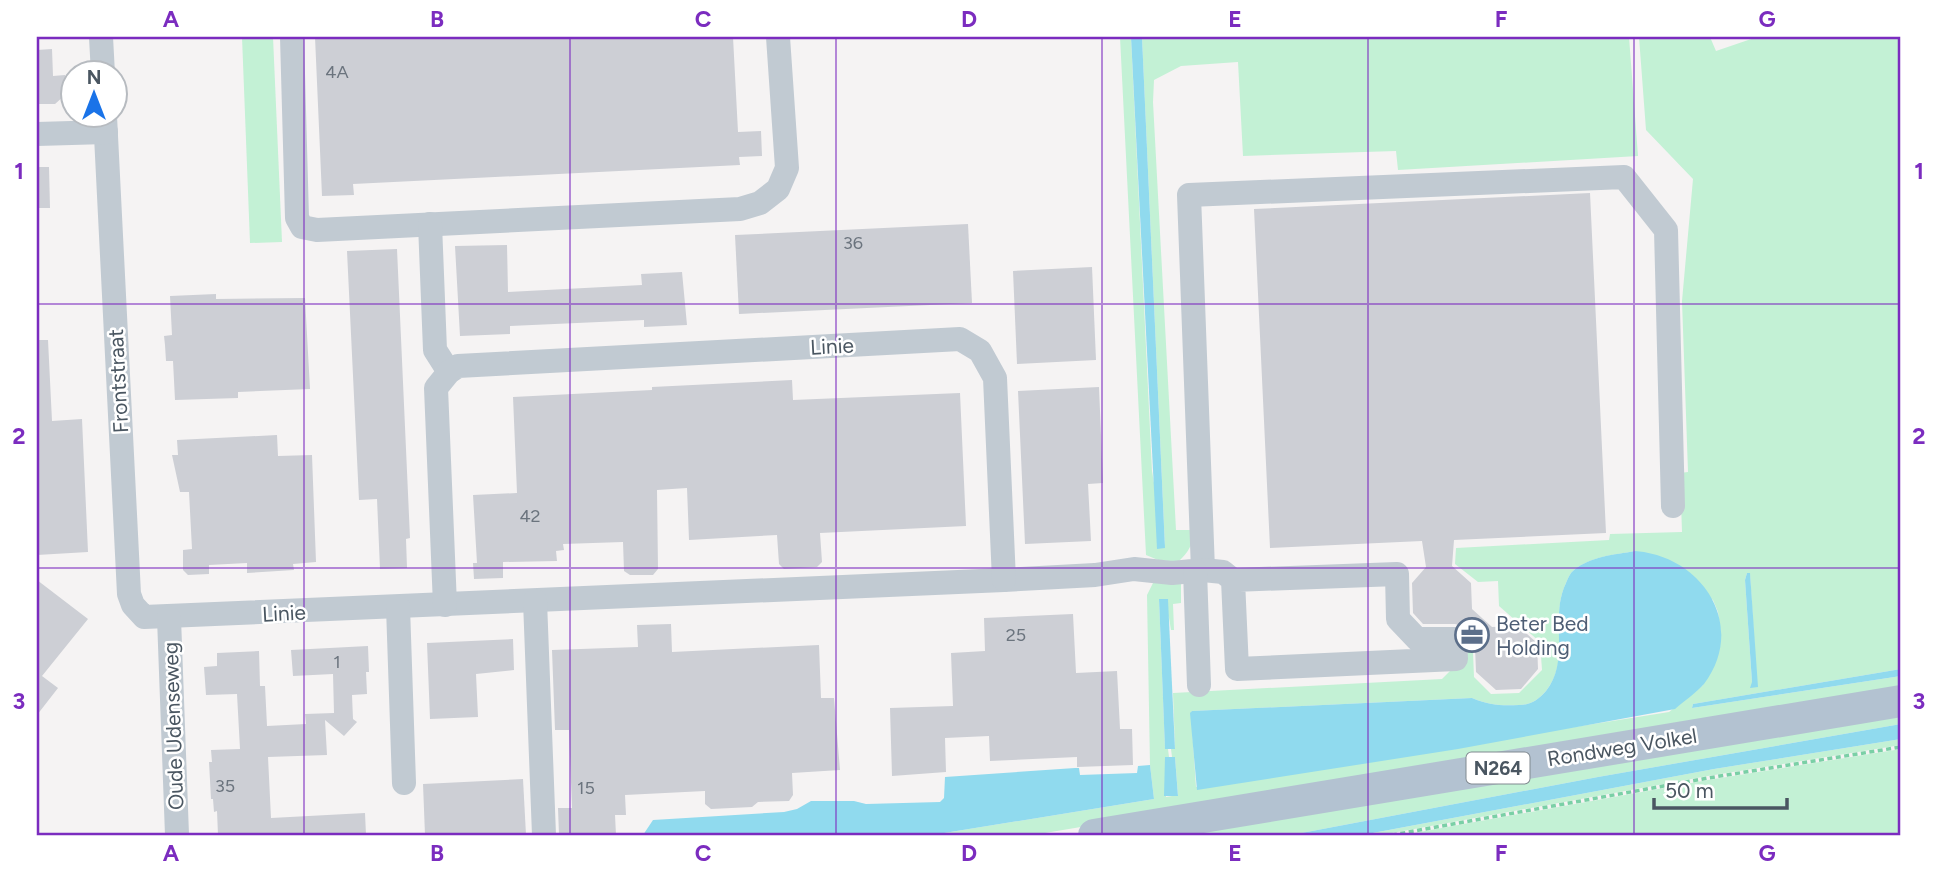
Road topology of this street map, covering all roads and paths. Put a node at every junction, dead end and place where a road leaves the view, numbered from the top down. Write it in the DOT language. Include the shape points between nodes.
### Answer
graph roads {
  1 [pos="101,37"];
  2 [pos="292,37"];
  3 [pos="778,37"];
  4 [pos="102,60"];
  5 [pos="64,130"];
  6 [pos="105,130"];
  7 [pos="37,134"];
  8 [pos="430,224"];
  9 [pos="449,372"];
  10 [pos="1673,506"];
  11 [pos="1190,571"];
  12 [pos="1004,580"];
  13 [pos="1234,580"];
  14 [pos="535,601"];
  15 [pos="445,605"];
  16 [pos="398,607"];
  17 [pos="169,618"];
  18 [pos="1398,620"];
  19 [pos="1400,662"];
  20 [pos="1199,685"];
  21 [pos="1901,701"];
  22 [pos="1901,747"];
  23 [pos="404,783"];
  24 [pos="177,835"];
  25 [pos="544,835"];
  26 [pos="1094,835"];
  27 [pos="1392,835"];
  1 -- 4 [label="street"];
  2 -- 8 [label="street" via="297,218 302,227"];
  3 -- 8 [label="street" via="787,168 778,189 760,204 740,209"];
  5 -- 7 [label="street"];
  6 -- 17 [label="street, Frontstraat" via="129,594 144,617"];
  8 -- 9 [label="street" via="435,350"];
  9 -- 12 [label="street, Linie" via="458,366 960,339 980,351 995,378"];
  9 -- 15 [label="street" via="436,388"];
  10 -- 11 [label="street" via="1666,230 1624,177 1189,195"];
  11 -- 12 [label="street, Linie" via="1133,569"];
  11 -- 13 [label="street, Linie" via="1223,572"];
  11 -- 20 [label="street"];
  12 -- 14 [label="street, Linie"];
  13 -- 18 [label="street, Linie" via="1396,574"];
  13 -- 19 [label="street" via="1237,669"];
  14 -- 15 [label="street, Linie"];
  14 -- 25 [label="street"];
  15 -- 16 [label="street, Linie"];
  16 -- 17 [label="street, Linie"];
  16 -- 23 [label="street"];
  17 -- 24 [label="street, Oude Udenseweg"];
  18 -- 19 [label="street"];
  18 -- 19 [label="street" via="1417,639 1455,639 1456,659"];
  21 -- 26 [label="main road, Rondweg Volkel / N264"];
  22 -- 27 [label="path"];
}
